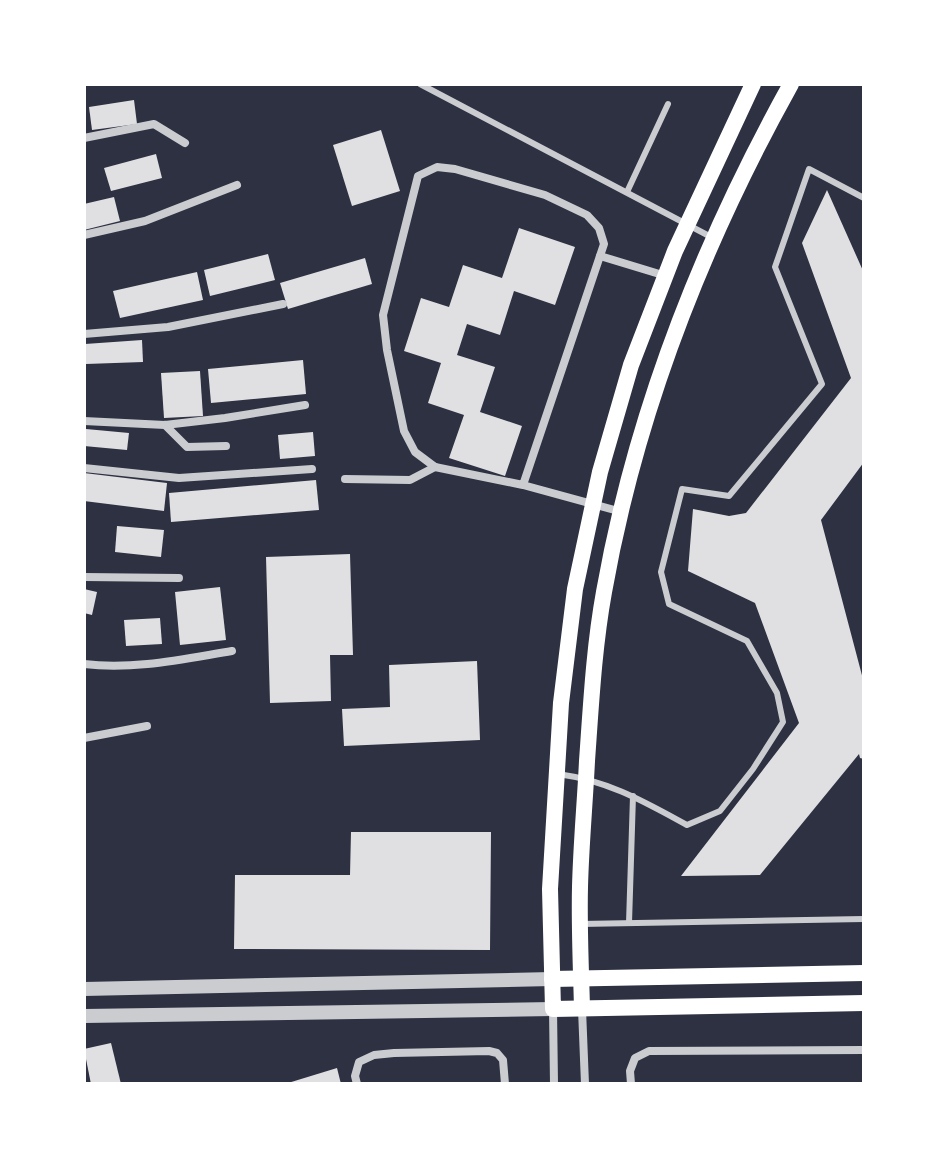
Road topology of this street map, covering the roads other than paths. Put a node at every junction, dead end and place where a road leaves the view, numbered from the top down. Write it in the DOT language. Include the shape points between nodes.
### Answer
graph roads {
  1 [pos="420,84"];
  2 [pos="753,84"];
  3 [pos="791,84"];
  4 [pos="668,104"];
  5 [pos="84,138"];
  6 [pos="185,143"];
  7 [pos="237,185"];
  8 [pos="627,192"];
  9 [pos="864,198"];
  10 [pos="688,224"];
  11 [pos="84,235"];
  12 [pos="713,238"];
  13 [pos="600,256"];
  14 [pos="666,276"];
  15 [pos="283,304"];
  16 [pos="84,334"];
  17 [pos="305,405"];
  18 [pos="84,421"];
  19 [pos="165,425"];
  20 [pos="226,446"];
  21 [pos="435,467"];
  22 [pos="84,468"];
  23 [pos="312,469"];
  24 [pos="345,479"];
  25 [pos="523,485"];
  26 [pos="593,505"];
  27 [pos="622,512"];
  28 [pos="84,577"];
  29 [pos="179,578"];
  30 [pos="232,651"];
  31 [pos="84,664"];
  32 [pos="147,726"];
  33 [pos="84,738"];
  34 [pos="557,774"];
  35 [pos="586,778"];
  36 [pos="633,796"];
  37 [pos="864,919"];
  38 [pos="629,923"];
  39 [pos="580,924"];
  40 [pos="864,973"];
  41 [pos="552,979"];
  42 [pos="581,979"];
  43 [pos="230,986"];
  44 [pos="84,989"];
  45 [pos="864,1003"];
  46 [pos="582,1008"];
  47 [pos="553,1009"];
  48 [pos="231,1013"];
  49 [pos="84,1016"];
  50 [pos="864,1050"];
  51 [pos="357,1084"];
  52 [pos="505,1084"];
  53 [pos="554,1084"];
  54 [pos="585,1084"];
  55 [pos="631,1084"];
  1 -- 8 [label="lane"];
  2 -- 10 [label="main road"];
  3 -- 12 [label="main road"];
  4 -- 8 [label="lane"];
  5 -- 6 [label="street" via="154,124"];
  7 -- 11 [label="street" via="145,221"];
  8 -- 10 [label="lane"];
  9 -- 36 [label="lane" via="809,169 775,267 822,384 729,496 682,489 661,572 669,604 747,641 777,693 783,722 720,811 687,825"];
  10 -- 12 [label="lane"];
  10 -- 14 [label="main road"];
  12 -- 27 [label="main road" via="659,374"];
  13 -- 14 [label="street"];
  13 -- 21 [label="street" via="604,244 593,221 545,195 455,169 437,167 418,176 383,315 404,431 415,452"];
  13 -- 25 [label="street"];
  14 -- 26 [label="main road" via="631,365"];
  15 -- 16 [label="street" via="168,327"];
  17 -- 19 [label="street"];
  18 -- 19 [label="street"];
  19 -- 20 [label="street" via="187,447"];
  21 -- 24 [label="street" via="410,480"];
  21 -- 25 [label="street"];
  22 -- 23 [label="street" via="179,478"];
  25 -- 26 [label="street"];
  26 -- 27 [label="street"];
  26 -- 34 [label="main road" via="575,589"];
  27 -- 35 [label="main road" via="604,593"];
  28 -- 29 [label="street"];
  30 -- 31 [label="street" via="160,663"];
  32 -- 33 [label="street"];
  34 -- 35 [label="lane"];
  34 -- 41 [label="main road" via="550,889"];
  35 -- 36 [label="lane"];
  35 -- 39 [label="main road"];
  36 -- 38 [label="lane"];
  37 -- 38 [label="lane"];
  38 -- 39 [label="lane"];
  39 -- 42 [label="main road"];
  40 -- 42 [label="main road"];
  41 -- 42 [label="main road"];
  41 -- 43 [label="street"];
  41 -- 47 [label="main road"];
  42 -- 46 [label="main road"];
  43 -- 44 [label="street"];
  43 -- 48 [label="street"];
  45 -- 46 [label="main road"];
  46 -- 47 [label="main road"];
  46 -- 54 [label="street"];
  47 -- 48 [label="street"];
  47 -- 53 [label="street"];
  48 -- 49 [label="street"];
  50 -- 55 [label="street" via="649,1051 635,1058"];
  51 -- 52 [label="street" via="359,1062 374,1055 489,1051 503,1060"];
}
